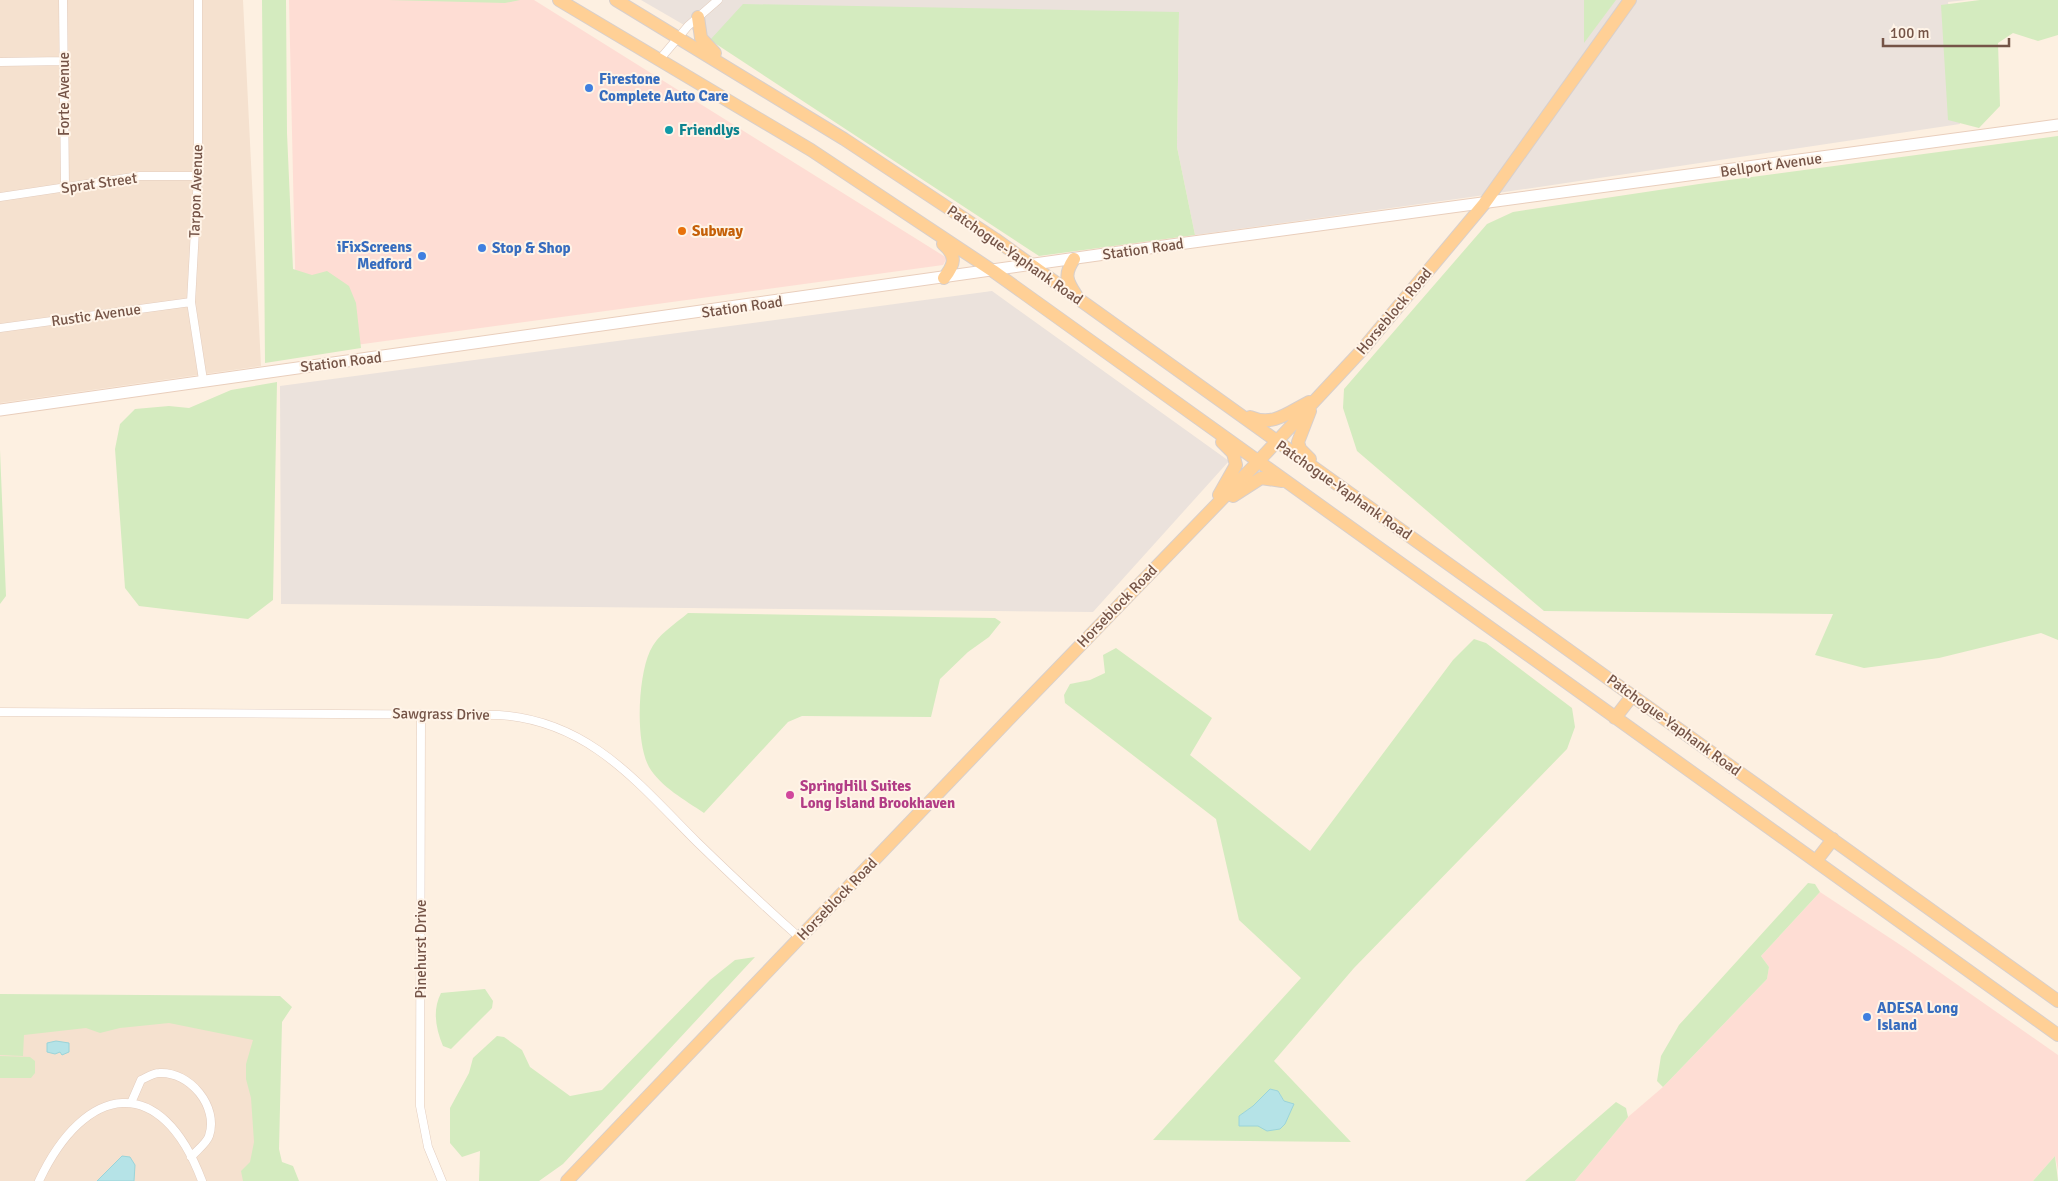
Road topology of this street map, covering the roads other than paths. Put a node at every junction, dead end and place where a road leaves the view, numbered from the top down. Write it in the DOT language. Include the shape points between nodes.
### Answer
graph roads {
  1 [pos="63,0"];
  2 [pos="198,0"];
  3 [pos="559,0"];
  4 [pos="616,0"];
  5 [pos="718,0"];
  6 [pos="1630,0"];
  7 [pos="698,17"];
  8 [pos="678,37"];
  9 [pos="660,59"];
  10 [pos="64,61"];
  11 [pos="0,62"];
  12 [pos="742,76"];
  13 [pos="2058,125"];
  14 [pos="198,176"];
  15 [pos="64,188"];
  16 [pos="0,197"];
  17 [pos="1484,204"];
  18 [pos="915,219"];
  19 [pos="1074,259"];
  20 [pos="1030,265"];
  21 [pos="993,271"];
  22 [pos="944,278"];
  23 [pos="1080,301"];
  24 [pos="191,302"];
  25 [pos="0,328"];
  26 [pos="202,380"];
  27 [pos="1316,399"];
  28 [pos="0,410"];
  29 [pos="1234,411"];
  30 [pos="1201,421"];
  31 [pos="1276,442"];
  32 [pos="1258,462"];
  33 [pos="1331,480"];
  34 [pos="1287,482"];
  35 [pos="1207,515"];
  36 [pos="1632,696"];
  37 [pos="0,712"];
  38 [pos="421,714"];
  39 [pos="1615,718"];
  40 [pos="1833,839"];
  41 [pos="1816,861"];
  42 [pos="800,938"];
  43 [pos="2058,1001"];
  44 [pos="2058,1036"];
  45 [pos="130,1103"];
  46 [pos="191,1156"];
  47 [pos="39,1181"];
  48 [pos="202,1181"];
  49 [pos="442,1181"];
  50 [pos="567,1181"];
  1 -- 10 [label="street, Forte Avenue"];
  2 -- 14 [label="street, Tarpon Avenue"];
  3 -- 9 [label="main road"];
  4 -- 8 [label="main road, Patchogue-Yaphank Road"];
  5 -- 7 [label="street"];
  6 -- 17 [label="main road, Horseblock Road"];
  7 -- 8 [label="street"];
  7 -- 12 [label="main road" via="703,42"];
  8 -- 9 [label="street"];
  8 -- 12 [label="main road, Patchogue-Yaphank Road"];
  9 -- 18 [label="main road"];
  10 -- 11 [label="street"];
  10 -- 15 [label="street, Forte Avenue"];
  12 -- 20 [label="main road, Patchogue-Yaphank Road" via="894,171"];
  13 -- 17 [label="main road, Bellport Avenue"];
  14 -- 15 [label="street, Sprat Street" via="140,176"];
  14 -- 24 [label="street, Tarpon Avenue"];
  15 -- 16 [label="street, Sprat Street"];
  17 -- 19 [label="main road, Station Road"];
  17 -- 27 [label="main road, Horseblock Road" via="1384,324"];
  18 -- 21 [label="main road, Patchogue-Yaphank Road"];
  18 -- 22 [label="main road" via="953,255 954,264"];
  19 -- 20 [label="main road, Station Road"];
  19 -- 23 [label="main road" via="1067,270 1066,280"];
  20 -- 21 [label="main road, Station Road"];
  20 -- 23 [label="main road, Patchogue-Yaphank Road"];
  21 -- 22 [label="main road, Station Road"];
  21 -- 30 [label="main road, Patchogue-Yaphank Road"];
  22 -- 26 [label="main road, Station Road"];
  23 -- 29 [label="main road, Patchogue-Yaphank Road"];
  24 -- 25 [label="street, Rustic Avenue"];
  24 -- 26 [label="street, Tarpon Avenue"];
  26 -- 28 [label="main road, Station Road"];
  27 -- 29 [label="main road" via="1268,422"];
  27 -- 31 [label="main road, Horseblock Road"];
  27 -- 33 [label="main road" via="1298,437 1298,446"];
  29 -- 31 [label="main road, Patchogue-Yaphank Road"];
  30 -- 32 [label="main road, Patchogue-Yaphank Road"];
  30 -- 35 [label="main road" via="1233,453 1236,461 1235,469"];
  31 -- 32 [label="main road, Horseblock Road"];
  31 -- 33 [label="main road, Patchogue-Yaphank Road"];
  32 -- 34 [label="main road, Patchogue-Yaphank Road"];
  32 -- 35 [label="main road, Horseblock Road"];
  33 -- 36 [label="main road, Patchogue-Yaphank Road"];
  34 -- 35 [label="main road" via="1258,479"];
  34 -- 39 [label="main road, Patchogue-Yaphank Road"];
  35 -- 42 [label="main road, Horseblock Road"];
  36 -- 39 [label="main road"];
  36 -- 40 [label="main road, Patchogue-Yaphank Road"];
  37 -- 38 [label="street, Sawgrass Drive"];
  38 -- 42 [label="street, Sawgrass Drive" via="529,718 578,736 608,755"];
  38 -- 49 [label="street, Pinehurst Drive" via="420,1106 428,1147"];
  39 -- 41 [label="main road, Patchogue-Yaphank Road"];
  40 -- 41 [label="main road"];
  40 -- 43 [label="main road, Patchogue-Yaphank Road"];
  41 -- 44 [label="main road, Patchogue-Yaphank Road"];
  42 -- 50 [label="main road, Horseblock Road"];
  45 -- 46 [label="street" via="146,1106 172,1127"];
  45 -- 46 [label="street" via="141,1080 158,1073 181,1077 197,1089 211,1114 209,1138"];
  45 -- 47 [label="street" via="123,1101 104,1107 73,1128 58,1145"];
  46 -- 48 [label="street"];
}
